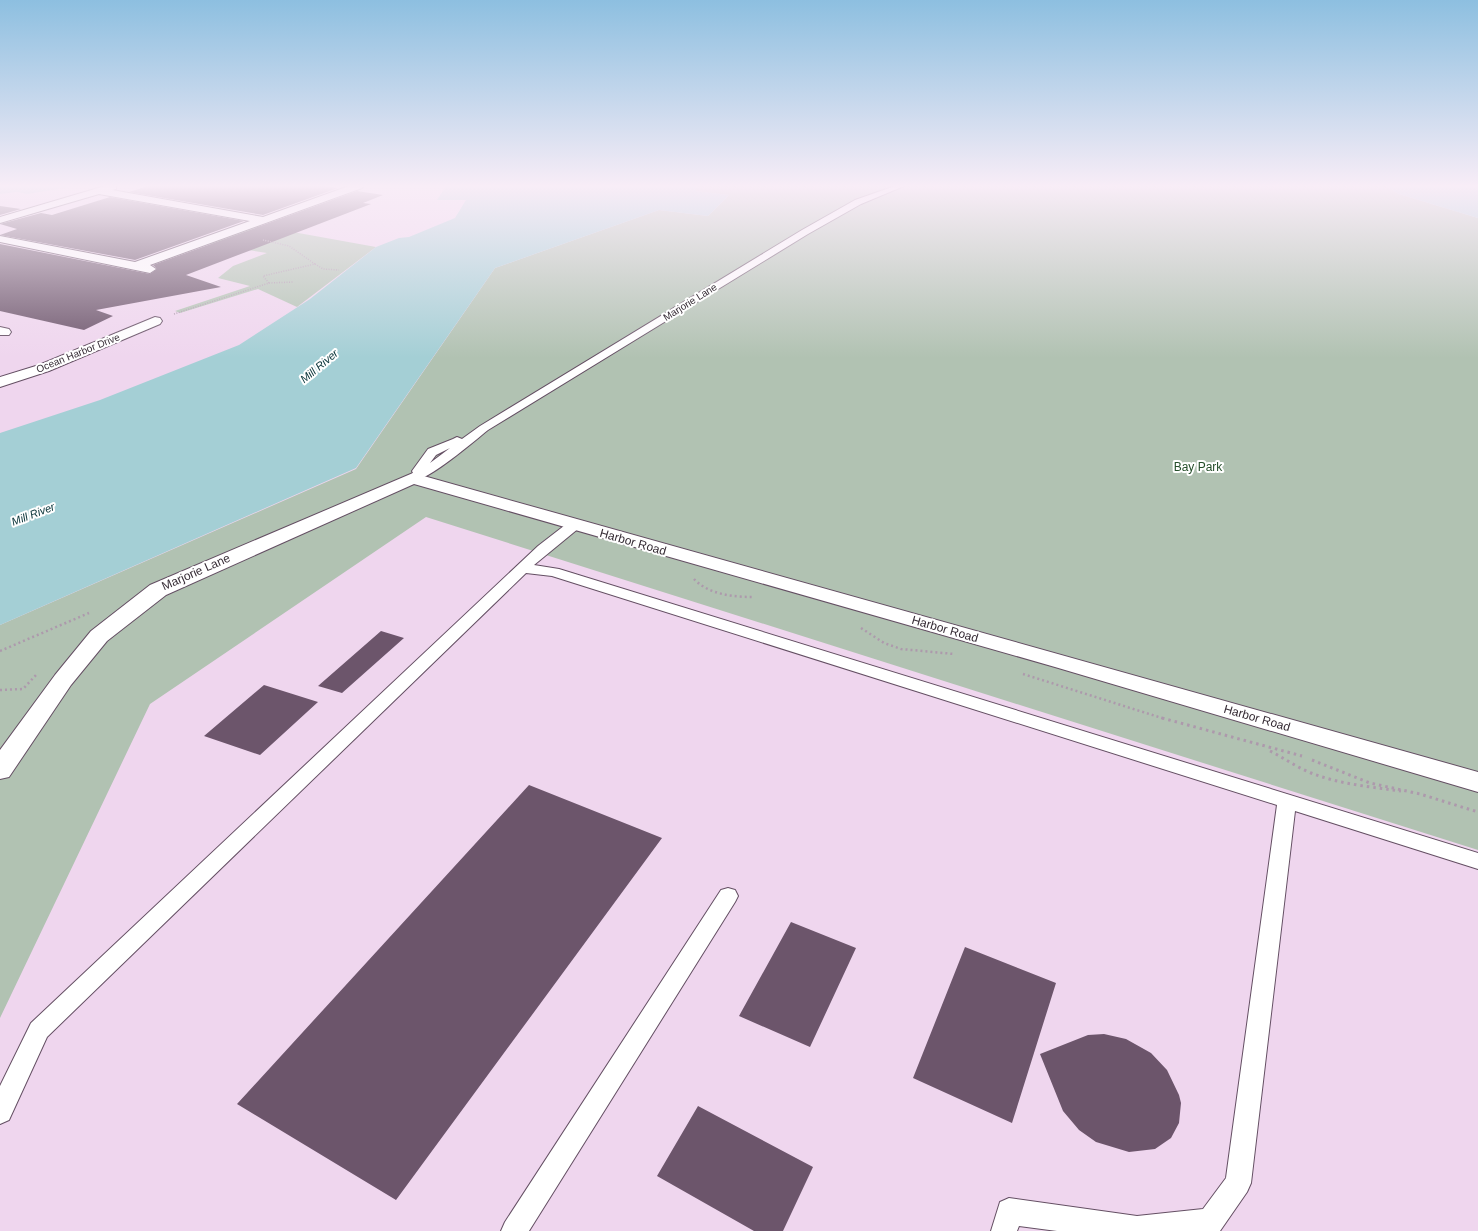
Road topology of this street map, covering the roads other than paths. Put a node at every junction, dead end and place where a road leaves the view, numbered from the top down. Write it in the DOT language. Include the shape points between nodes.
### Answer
graph roads {
  1 [pos="22,243"];
  2 [pos="199,243"];
  3 [pos="785,243"];
  4 [pos="136,266"];
  5 [pos="155,271"];
  6 [pos="155,320"];
  7 [pos="0,382"];
  8 [pos="413,478"];
  9 [pos="574,525"];
  10 [pos="523,568"];
  11 [pos="0,770"];
  12 [pos="1478,782"];
  13 [pos="1287,800"];
  14 [pos="1478,861"];
  15 [pos="728,896"];
  16 [pos="0,1112"];
  17 [pos="514,1231"];
  18 [pos="1004,1231"];
  1 -- 4 [label="street"];
  2 -- 4 [label="street"];
  3 -- 8 [label="lane, Marjorie Lane" via="484,428 440,462"];
  4 -- 5 [label="street"];
  6 -- 7 [label="street, Ocean Harbor Drive" via="44,368"];
  8 -- 9 [label="street, Harbor Road"];
  8 -- 11 [label="street, Marjorie Lane" via="158,590 99,636 63,680"];
  9 -- 10 [label="lane"];
  9 -- 12 [label="street, Harbor Road"];
  10 -- 13 [label="lane" via="554,572"];
  10 -- 16 [label="lane" via="39,1030"];
  13 -- 14 [label="lane"];
  13 -- 18 [label="lane" via="1238,1183 1210,1222 1138,1229 1009,1211"];
  15 -- 17 [label="lane"];
}
